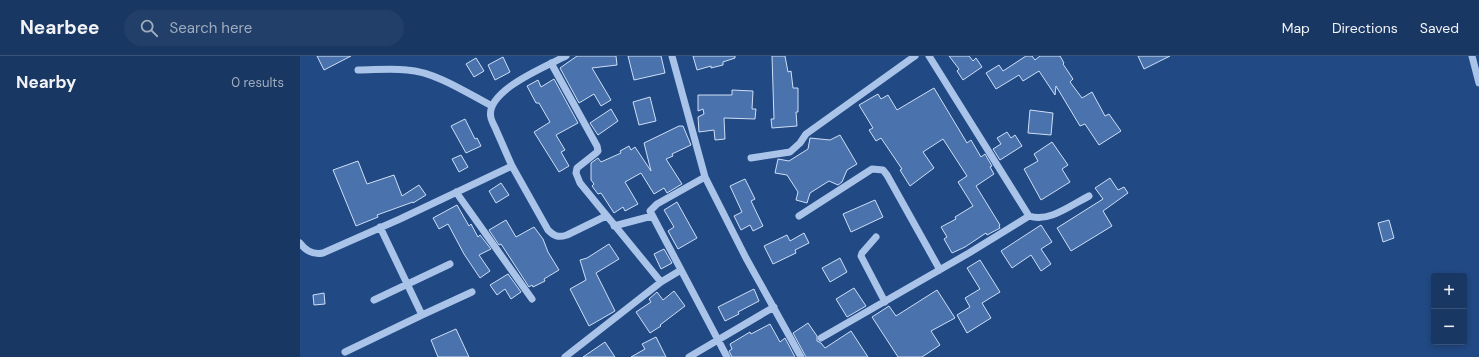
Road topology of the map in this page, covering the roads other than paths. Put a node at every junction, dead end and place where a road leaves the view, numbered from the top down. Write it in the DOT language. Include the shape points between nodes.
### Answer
graph roads {
  1 [pos="566,56"];
  2 [pos="672,56"];
  3 [pos="915,56"];
  4 [pos="929,56"];
  5 [pos="1472,56"];
  6 [pos="551,63"];
  7 [pos="358,70"];
  8 [pos="1479,83"];
  9 [pos="492,106"];
  10 [pos="751,158"];
  11 [pos="512,166"];
  12 [pos="705,177"];
  13 [pos="456,192"];
  14 [pos="1089,196"];
  15 [pos="606,216"];
  16 [pos="652,216"];
  17 [pos="799,216"];
  18 [pos="1029,216"];
  19 [pos="614,226"];
  20 [pos="380,227"];
  21 [pos="876,237"];
  22 [pos="300,243"];
  23 [pos="450,264"];
  24 [pos="681,270"];
  25 [pos="940,270"];
  26 [pos="661,282"];
  27 [pos="407,284"];
  28 [pos="472,292"];
  29 [pos="532,299"];
  30 [pos="374,300"];
  31 [pos="885,302"];
  32 [pos="774,308"];
  33 [pos="422,316"];
  34 [pos="821,338"];
  35 [pos="718,340"];
  36 [pos="345,352"];
  37 [pos="565,357"];
  38 [pos="689,357"];
  39 [pos="727,357"];
  40 [pos="801,357"];
  1 -- 6 [label="street"];
  2 -- 12 [label="street"];
  3 -- 10 [label="street" via="806,134 790,152"];
  4 -- 18 [label="street"];
  5 -- 8 [label="street"];
  6 -- 9 [label="street" via="507,89"];
  6 -- 15 [label="street" via="597,146 598,151 579,166 576,174"];
  7 -- 9 [label="street" via="420,72 436,77"];
  9 -- 11 [label="street" via="491,117"];
  11 -- 13 [label="street"];
  11 -- 15 [label="street" via="548,230 554,235 567,235"];
  12 -- 16 [label="street" via="651,209"];
  12 -- 32 [label="street"];
  13 -- 20 [label="street"];
  13 -- 29 [label="street"];
  14 -- 18 [label="street" via="1048,216"];
  15 -- 19 [label="street"];
  16 -- 19 [label="street"];
  16 -- 24 [label="street"];
  17 -- 25 [label="street" via="872,169 883,170"];
  18 -- 25 [label="street"];
  19 -- 26 [label="street"];
  20 -- 22 [label="street" via="323,253 312,252"];
  20 -- 27 [label="street"];
  21 -- 31 [label="street" via="862,256"];
  23 -- 27 [label="street"];
  24 -- 26 [label="street"];
  24 -- 35 [label="street"];
  25 -- 31 [label="street"];
  26 -- 37 [label="street"];
  27 -- 30 [label="street"];
  27 -- 33 [label="street"];
  28 -- 33 [label="street"];
  31 -- 34 [label="street"];
  32 -- 35 [label="street"];
  32 -- 40 [label="street"];
  33 -- 36 [label="street"];
  35 -- 38 [label="street"];
  35 -- 39 [label="street"];
}
